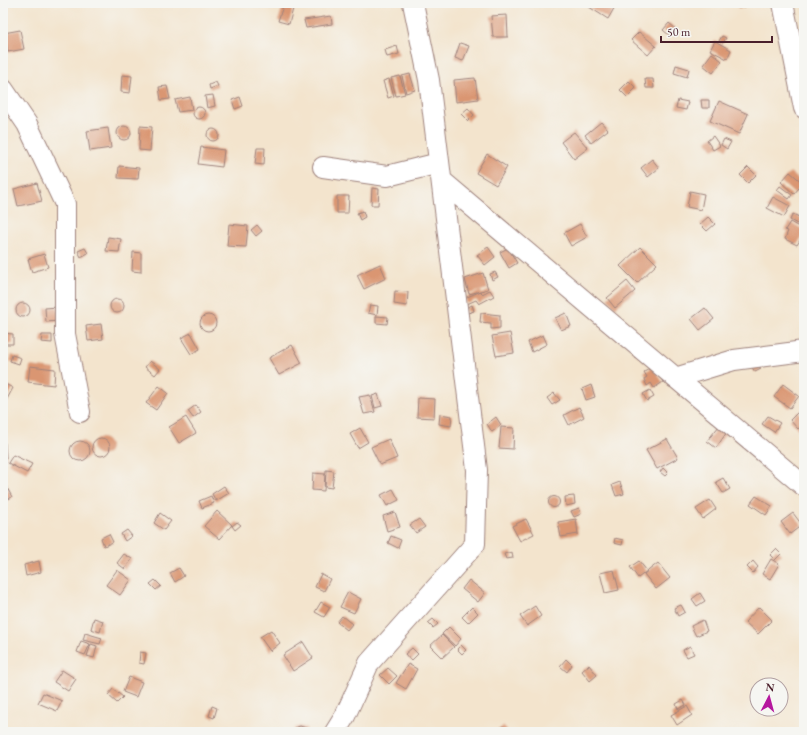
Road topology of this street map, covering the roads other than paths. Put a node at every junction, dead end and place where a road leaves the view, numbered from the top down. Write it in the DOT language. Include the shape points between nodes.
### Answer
graph roads {
  1 [pos="414,3"];
  2 [pos="783,3"];
  3 [pos="3,89"];
  4 [pos="804,108"];
  5 [pos="323,167"];
  6 [pos="440,172"];
  7 [pos="804,351"];
  8 [pos="676,378"];
  9 [pos="80,412"];
  10 [pos="804,486"];
  11 [pos="335,732"];
  1 -- 6 [label="street" via="429,80"];
  2 -- 4 [label="street"];
  3 -- 9 [label="street" via="27,124 65,204 65,334"];
  5 -- 6 [label="street" via="387,176"];
  6 -- 8 [label="street"];
  6 -- 11 [label="street" via="477,470 475,544 369,663"];
  7 -- 8 [label="street" via="734,360"];
  8 -- 10 [label="street"];
}
